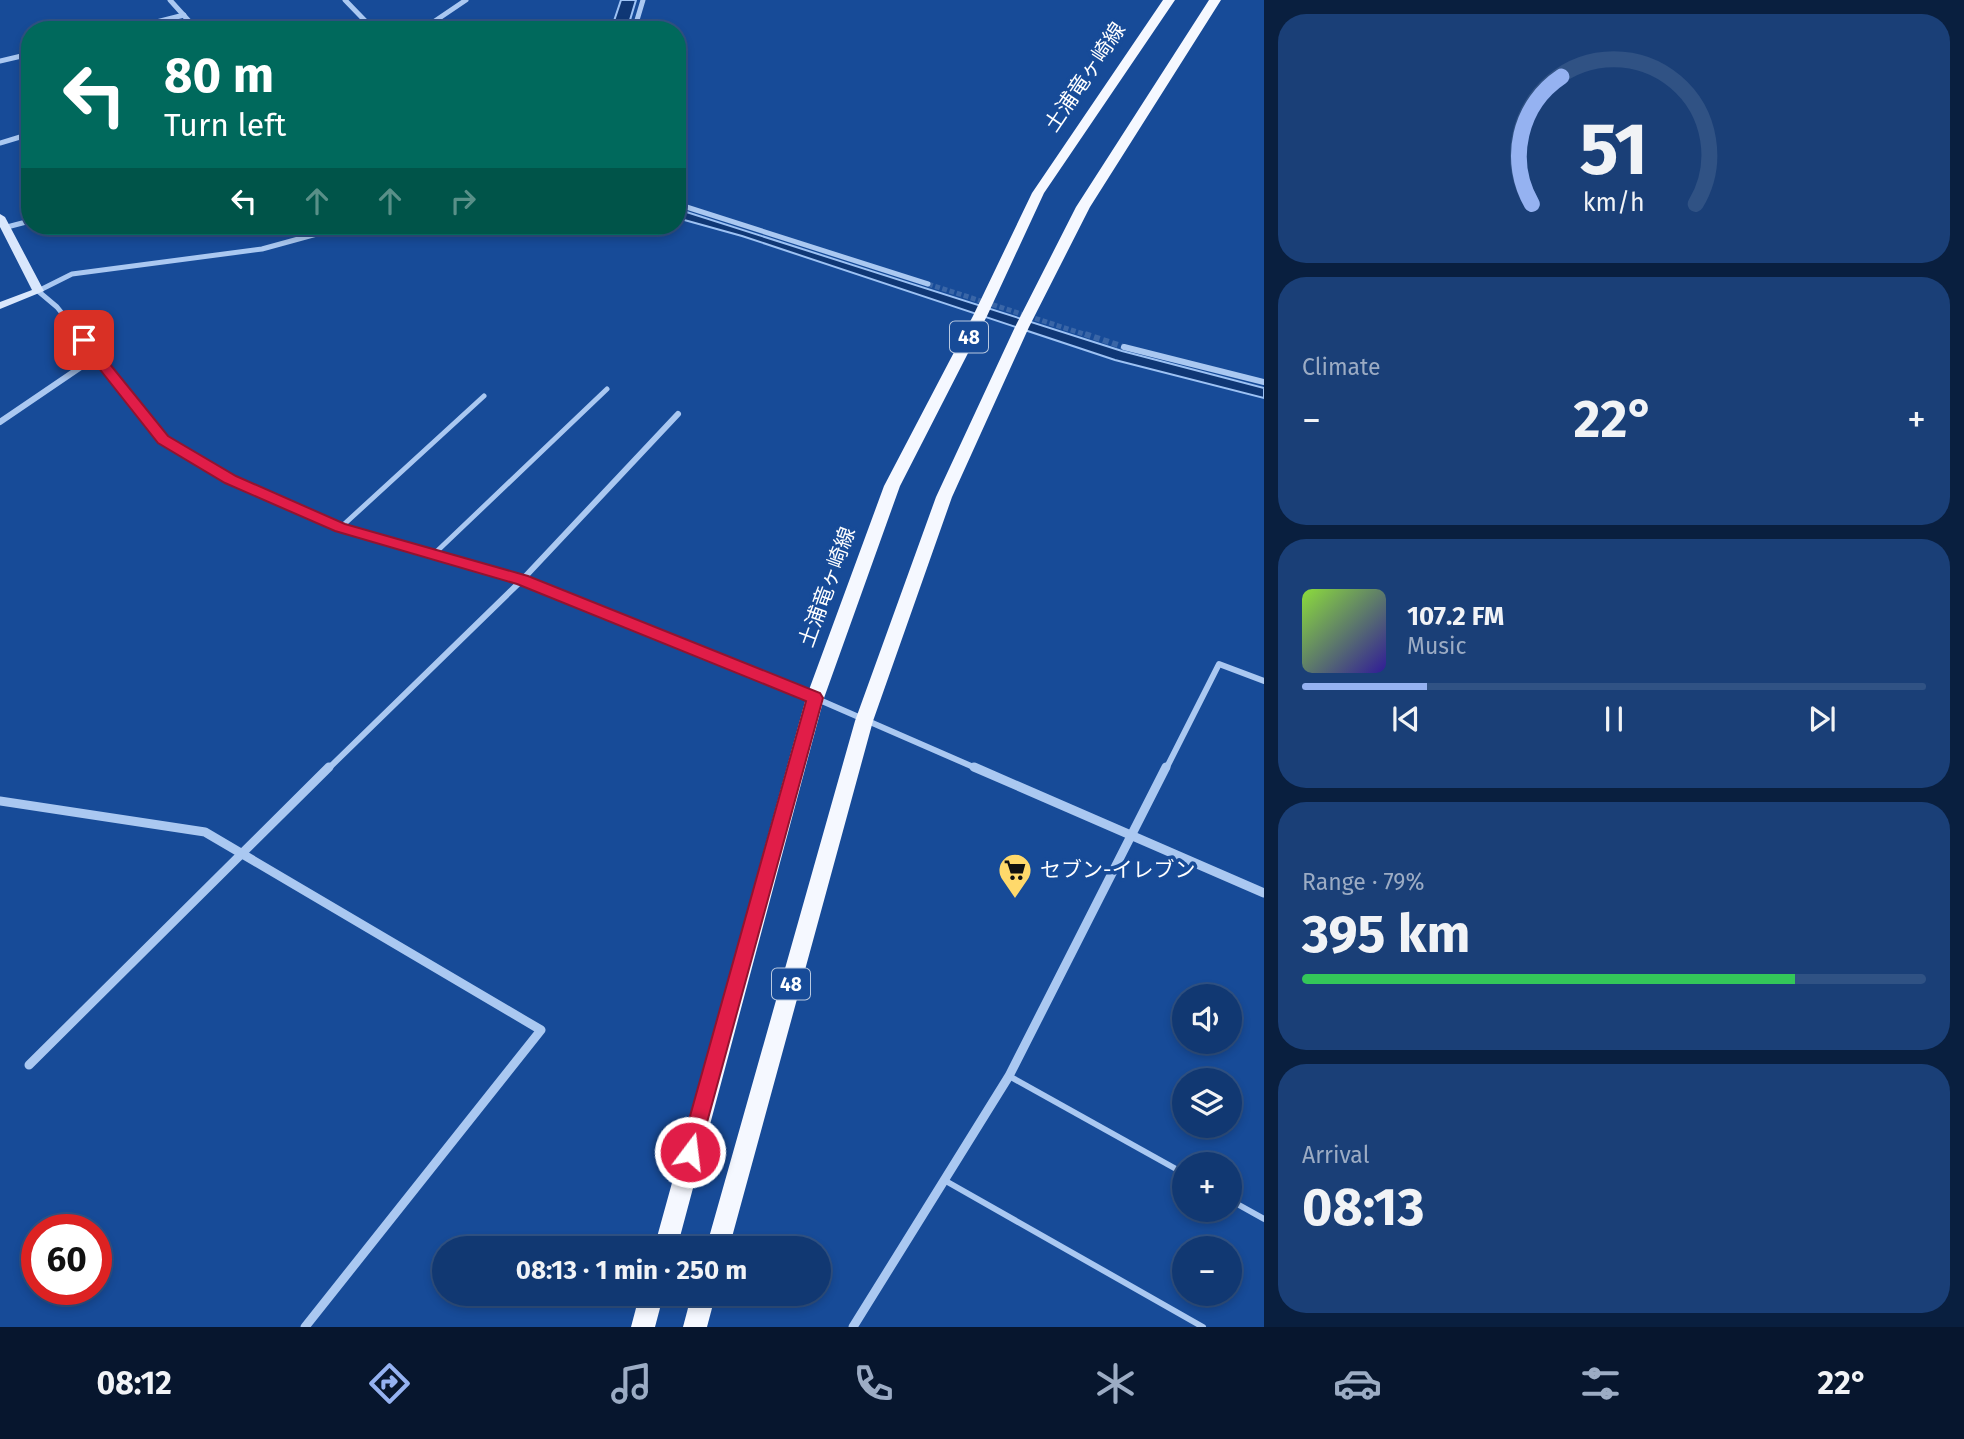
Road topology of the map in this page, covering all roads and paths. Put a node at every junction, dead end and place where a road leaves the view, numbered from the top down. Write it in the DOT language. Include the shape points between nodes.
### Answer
graph roads {
  1 [pos="170,0"];
  2 [pos="345,0"];
  3 [pos="466,0"];
  4 [pos="643,0"];
  5 [pos="1169,0"];
  6 [pos="1215,0"];
  7 [pos="184,15"];
  8 [pos="160,21"];
  9 [pos="189,21"];
  10 [pos="365,21"];
  11 [pos="435,21"];
  12 [pos="637,21"];
  13 [pos="21,56"];
  14 [pos="0,61"];
  15 [pos="21,137"];
  16 [pos="0,143"];
  17 [pos="686,207"];
  18 [pos="4,222"];
  19 [pos="312,235"];
  20 [pos="928,284"];
  21 [pos="38,291"];
  22 [pos="0,306"];
  23 [pos="1124,347"];
  24 [pos="97,356"];
  25 [pos="1264,382"];
  26 [pos="607,389"];
  27 [pos="484,396"];
  28 [pos="678,414"];
  29 [pos="0,422"];
  30 [pos="340,528"];
  31 [pos="433,555"];
  32 [pos="522,580"];
  33 [pos="1264,681"];
  34 [pos="815,698"];
  35 [pos="864,720"];
  36 [pos="0,801"];
  37 [pos="1130,836"];
  38 [pos="240,854"];
  39 [pos="1264,893"];
  40 [pos="29,1065"];
  41 [pos="1009,1076"];
  42 [pos="1172,1167"];
  43 [pos="944,1180"];
  44 [pos="1242,1207"];
  45 [pos="1264,1219"];
  46 [pos="668,1236"];
  47 [pos="720,1236"];
  48 [pos="649,1306"];
  49 [pos="701,1306"];
  50 [pos="306,1327"];
  51 [pos="643,1327"];
  52 [pos="695,1327"];
  53 [pos="853,1327"];
  54 [pos="1203,1327"];
  1 -- 7 [label="street"];
  2 -- 10 [label="street"];
  3 -- 11 [label="street"];
  4 -- 12 [label="street"];
  5 -- 34 [label="main road, 土浦竜ヶ崎線 / 48" via="1038,192 892,486"];
  6 -- 35 [label="main road, 48" via="1083,207 1022,327 944,497"];
  7 -- 8 [label="street"];
  7 -- 9 [label="street"];
  13 -- 14 [label="street"];
  15 -- 16 [label="street"];
  17 -- 20 [label="street"];
  18 -- 21 [label="street"];
  19 -- 21 [label="street" via="262,248 72,274"];
  21 -- 22 [label="street"];
  21 -- 24 [label="street"];
  23 -- 25 [label="street"];
  24 -- 29 [label="street"];
  24 -- 30 [label="street" via="163,440 230,480"];
  26 -- 31 [label="lane"];
  27 -- 30 [label="lane"];
  28 -- 32 [label="street"];
  30 -- 31 [label="street"];
  31 -- 32 [label="street"];
  32 -- 34 [label="street"];
  32 -- 38 [label="street"];
  33 -- 37 [label="street" via="1219,664"];
  34 -- 35 [label="street"];
  34 -- 46 [label="main road, 土浦竜ヶ崎線 / 48"];
  35 -- 37 [label="street"];
  35 -- 47 [label="main road, 48"];
  36 -- 38 [label="street" via="205,832"];
  37 -- 39 [label="street"];
  37 -- 41 [label="street"];
  38 -- 40 [label="street"];
  38 -- 50 [label="street" via="541,1030"];
  41 -- 42 [label="lane"];
  41 -- 43 [label="street"];
  43 -- 53 [label="street"];
  43 -- 54 [label="lane"];
  44 -- 45 [label="lane"];
  48 -- 51 [label="main road"];
  49 -- 52 [label="main road"];
}
